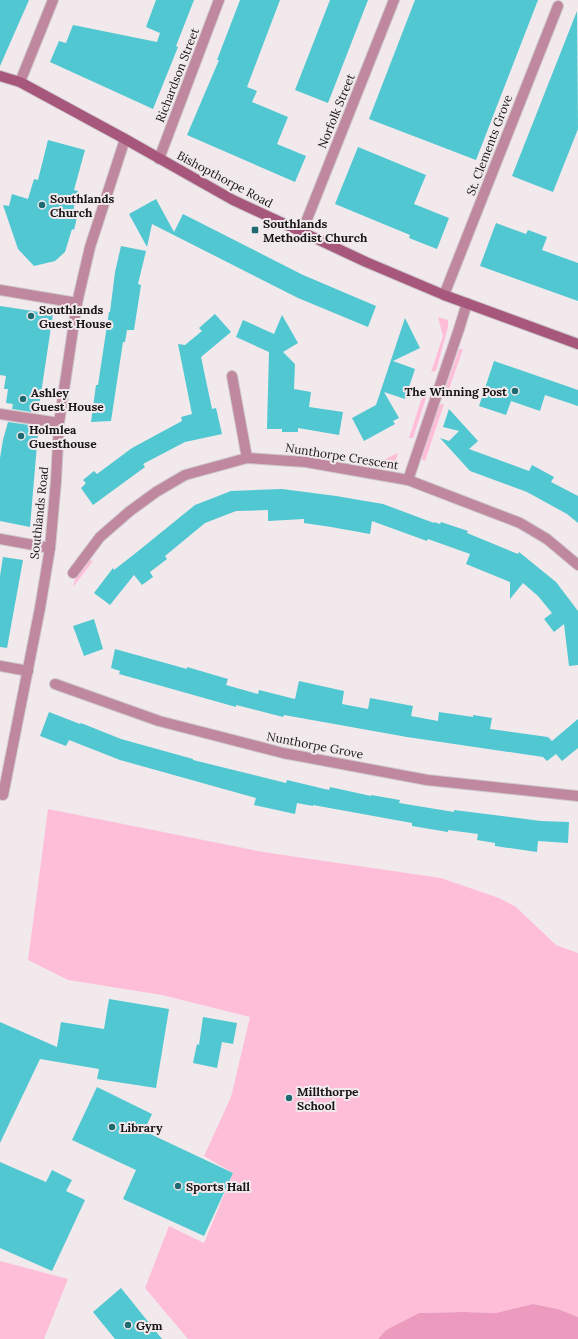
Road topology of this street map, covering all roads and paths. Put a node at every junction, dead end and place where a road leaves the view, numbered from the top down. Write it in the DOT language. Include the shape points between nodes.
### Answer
graph roads {
  1 [pos="53,0"];
  2 [pos="219,0"];
  3 [pos="394,0"];
  4 [pos="558,6"];
  5 [pos="0,76"];
  6 [pos="20,82"];
  7 [pos="125,139"];
  8 [pos="159,159"];
  9 [pos="302,232"];
  10 [pos="0,290"];
  11 [pos="444,295"];
  12 [pos="77,303"];
  13 [pos="467,303"];
  14 [pos="578,344"];
  15 [pos="232,376"];
  16 [pos="0,414"];
  17 [pos="60,423"];
  18 [pos="247,458"];
  19 [pos="408,480"];
  20 [pos="0,539"];
  21 [pos="50,548"];
  22 [pos="578,565"];
  23 [pos="73,573"];
  24 [pos="0,666"];
  25 [pos="28,671"];
  26 [pos="55,684"];
  27 [pos="0,794"];
  28 [pos="578,796"];
  1 -- 6 [label="street"];
  2 -- 8 [label="street, Richardson Street"];
  3 -- 9 [label="street, Norfolk Street"];
  4 -- 11 [label="street, St. Clements Grove"];
  5 -- 6 [label="street, Bishopthorpe Road"];
  6 -- 7 [label="street, Bishopthorpe Road"];
  7 -- 8 [label="street, Bishopthorpe Road"];
  7 -- 12 [label="street, Southlands Road" via="90,247"];
  8 -- 9 [label="street, Bishopthorpe Road" via="233,200"];
  9 -- 11 [label="street, Bishopthorpe Road"];
  10 -- 12 [label="street"];
  11 -- 13 [label="street, Bishopthorpe Road"];
  12 -- 17 [label="street, Southlands Road"];
  13 -- 14 [label="street, Bishopthorpe Road"];
  13 -- 19 [label="street"];
  15 -- 18 [label="street"];
  16 -- 17 [label="street"];
  17 -- 21 [label="street, Southlands Road"];
  18 -- 19 [label="street, Nunthorpe Crescent" via="306,462"];
  18 -- 23 [label="street, Nunthorpe Crescent" via="185,475 156,492 100,537"];
  19 -- 22 [label="street, Nunthorpe Crescent" via="520,523 547,539"];
  20 -- 21 [label="street"];
  21 -- 25 [label="street, Southlands Road"];
  24 -- 25 [label="street"];
  25 -- 27 [label="street, Southlands Road" via="3,794"];
  26 -- 28 [label="street, Nunthorpe Grove" via="159,721 284,753 427,780"];
}
